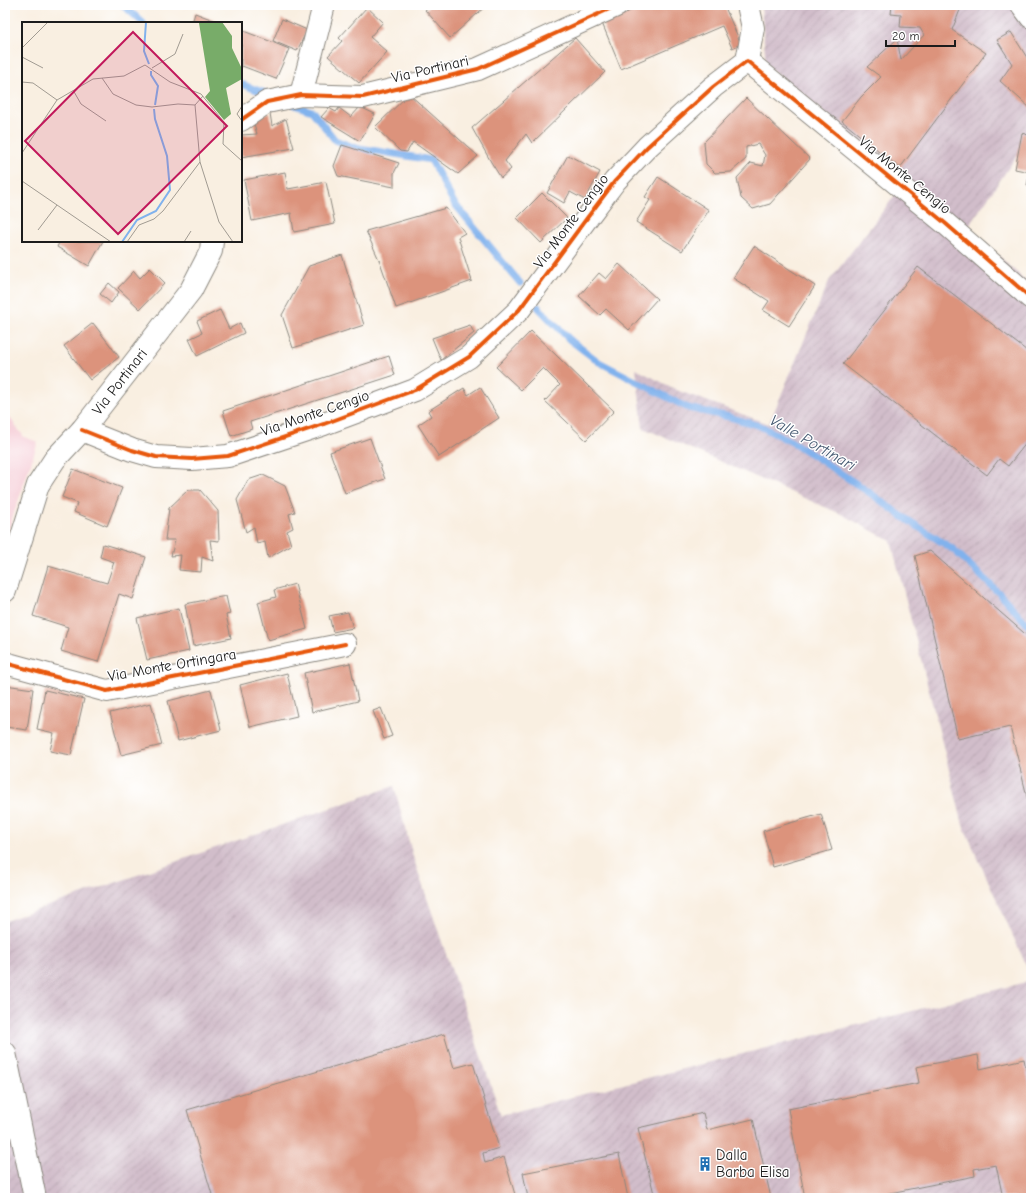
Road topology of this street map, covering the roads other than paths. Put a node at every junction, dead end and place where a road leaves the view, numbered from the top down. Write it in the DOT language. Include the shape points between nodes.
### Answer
graph roads {
  1 [pos="324,5"];
  2 [pos="618,5"];
  3 [pos="748,5"];
  4 [pos="1022,5"];
  5 [pos="1031,17"];
  6 [pos="747,61"];
  7 [pos="301,95"];
  8 [pos="242,119"];
  9 [pos="212,242"];
  10 [pos="1031,298"];
  11 [pos="82,430"];
  12 [pos="5,591"];
  13 [pos="345,644"];
  14 [pos="5,663"];
  15 [pos="5,1052"];
  16 [pos="35,1198"];
  1 -- 7 [label="street"];
  2 -- 7 [label="street, Via Portinari" via="478,70 363,97"];
  3 -- 6 [label="street" via="753,28"];
  4 -- 5 [label="street"];
  6 -- 10 [label="street, Via Monte Cengio" via="945,223"];
  6 -- 11 [label="street, Via Monte Cengio" via="713,87 647,147 615,181 519,310 469,357 415,390 228,456 192,459 156,457"];
  7 -- 8 [label="street, Via Portinari" via="267,102"];
  9 -- 11 [label="street, Via Portinari" via="211,251 191,290"];
  11 -- 12 [label="street, Via Portinari" via="55,459 38,485"];
  13 -- 14 [label="street, Via Monte Ortingara" via="107,691"];
  15 -- 16 [label="street"];
}
